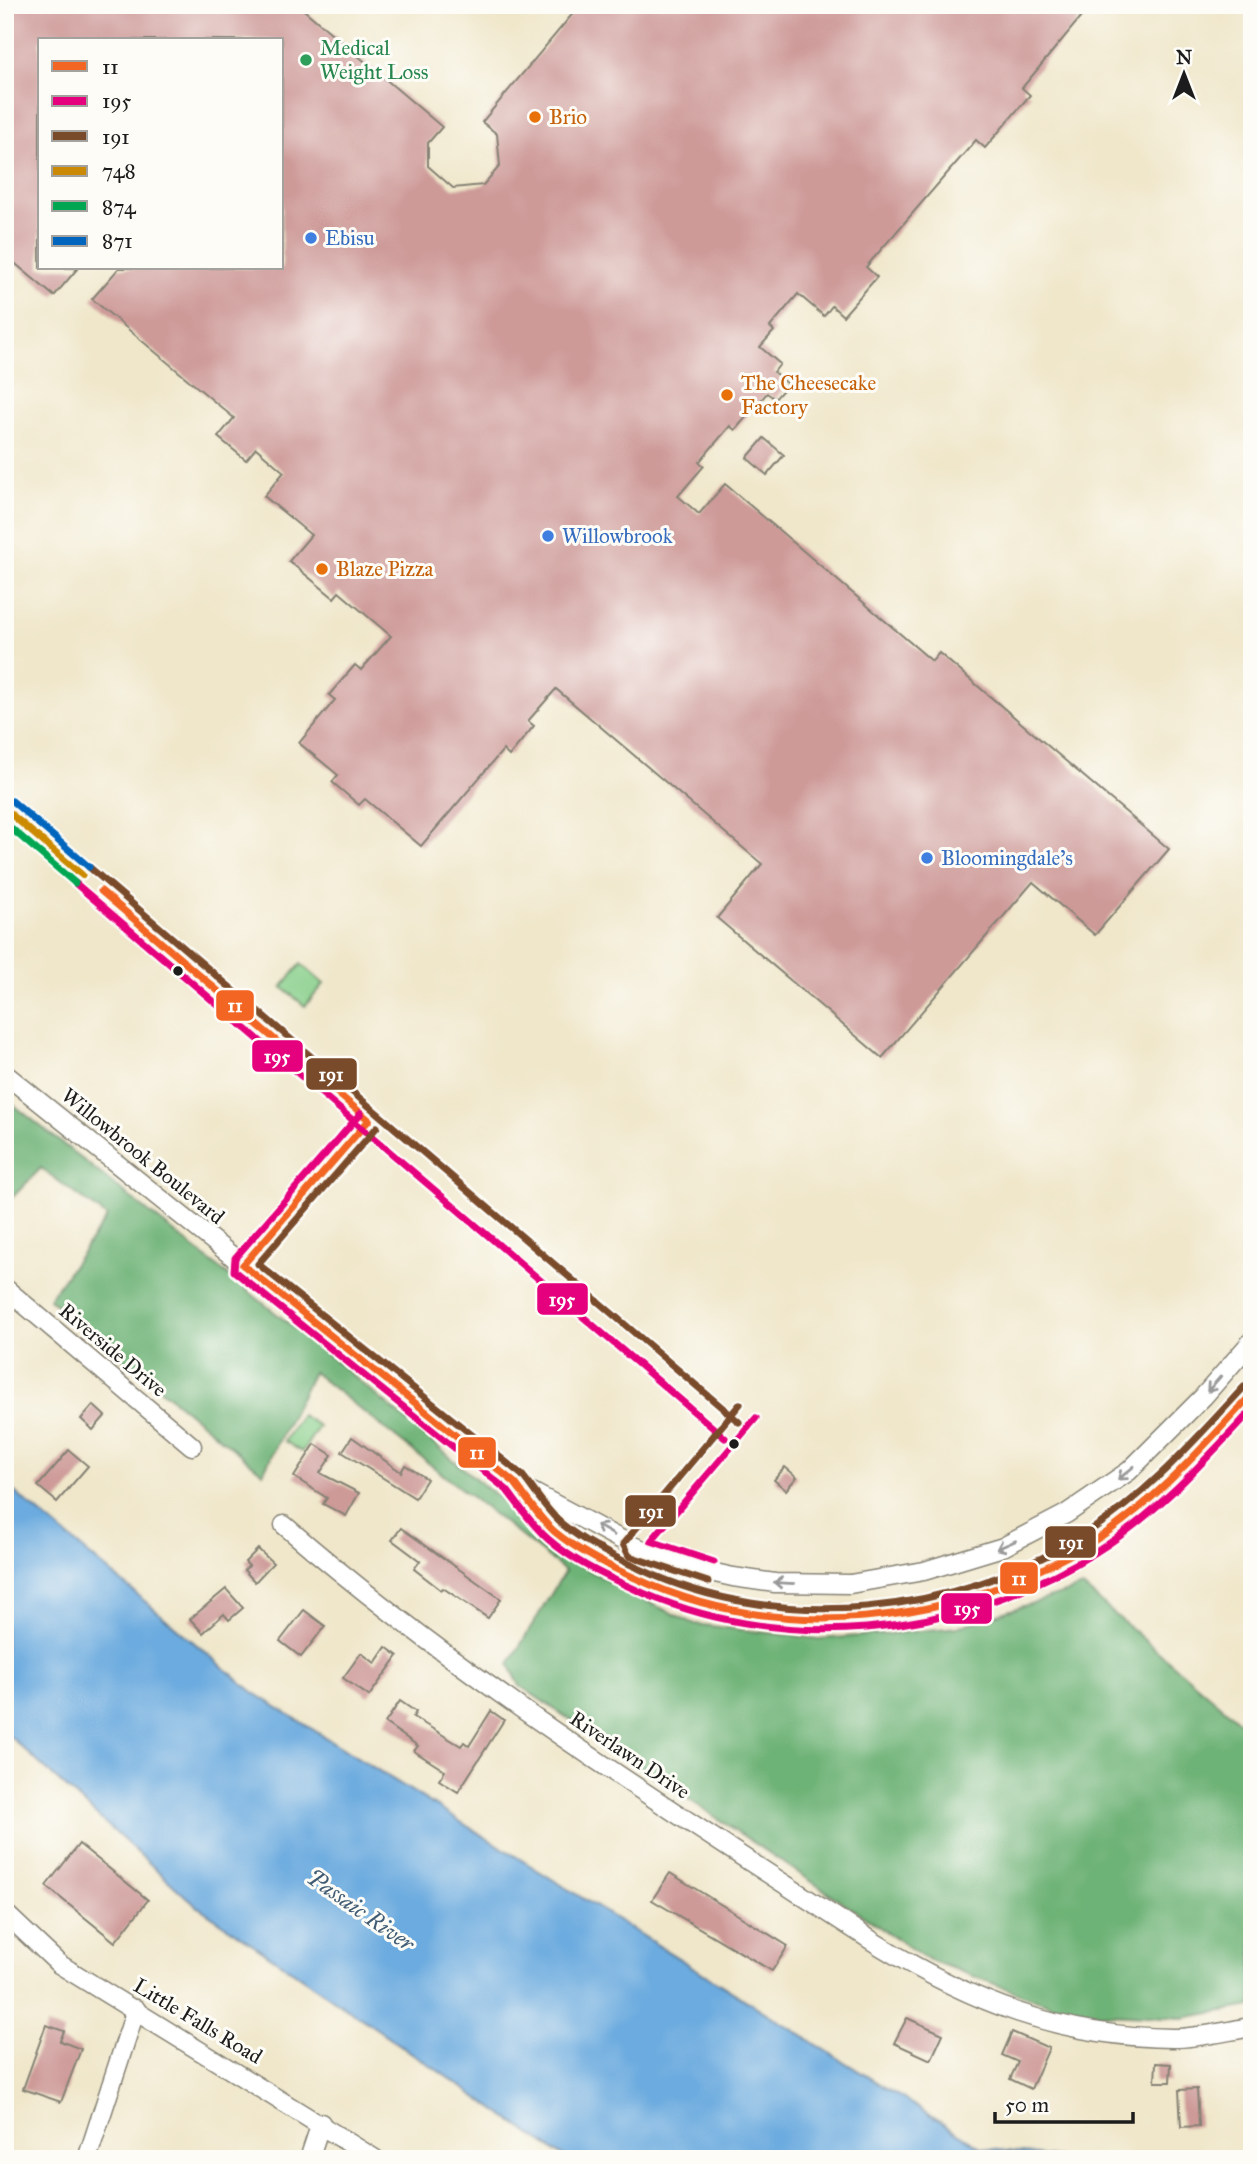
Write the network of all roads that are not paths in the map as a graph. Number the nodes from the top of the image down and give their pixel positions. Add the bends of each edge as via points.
1 (5, 1074) edge
2 (5, 1288) edge
3 (1252, 1341) edge
4 (1252, 1394) edge
5 (191, 1446) dead end
6 (515, 1483) junction
7 (284, 1525) dead end
8 (5, 1913) edge
9 (136, 2009) junction
10 (1252, 2027) edge
11 (321, 2123) junction
12 (86, 2159) edge
13 (309, 2159) edge
14 (375, 2159) edge

1 - 6 street, Willowbrook Boulevard
2 - 5 street, Riverside Drive
3 -> 6 street, Willowbrook Boulevard via 1203,1397 1101,1492 1003,1547 888,1578 850,1584 775,1583 692,1568 633,1546
4 - 6 street, Willowbrook Boulevard via 1167,1484 1090,1543 1028,1575 962,1599 892,1616 792,1620 710,1608 668,1596 577,1547 548,1525
7 - 10 street, Riverlawn Drive via 385,1610 498,1694 877,1944 971,1995 1086,2031 1175,2038
8 - 9 street, Little Falls Road via 59,1964
9 - 11 street, Little Falls Road
9 - 12 street
11 - 13 street
11 - 14 street, Little Falls Road

